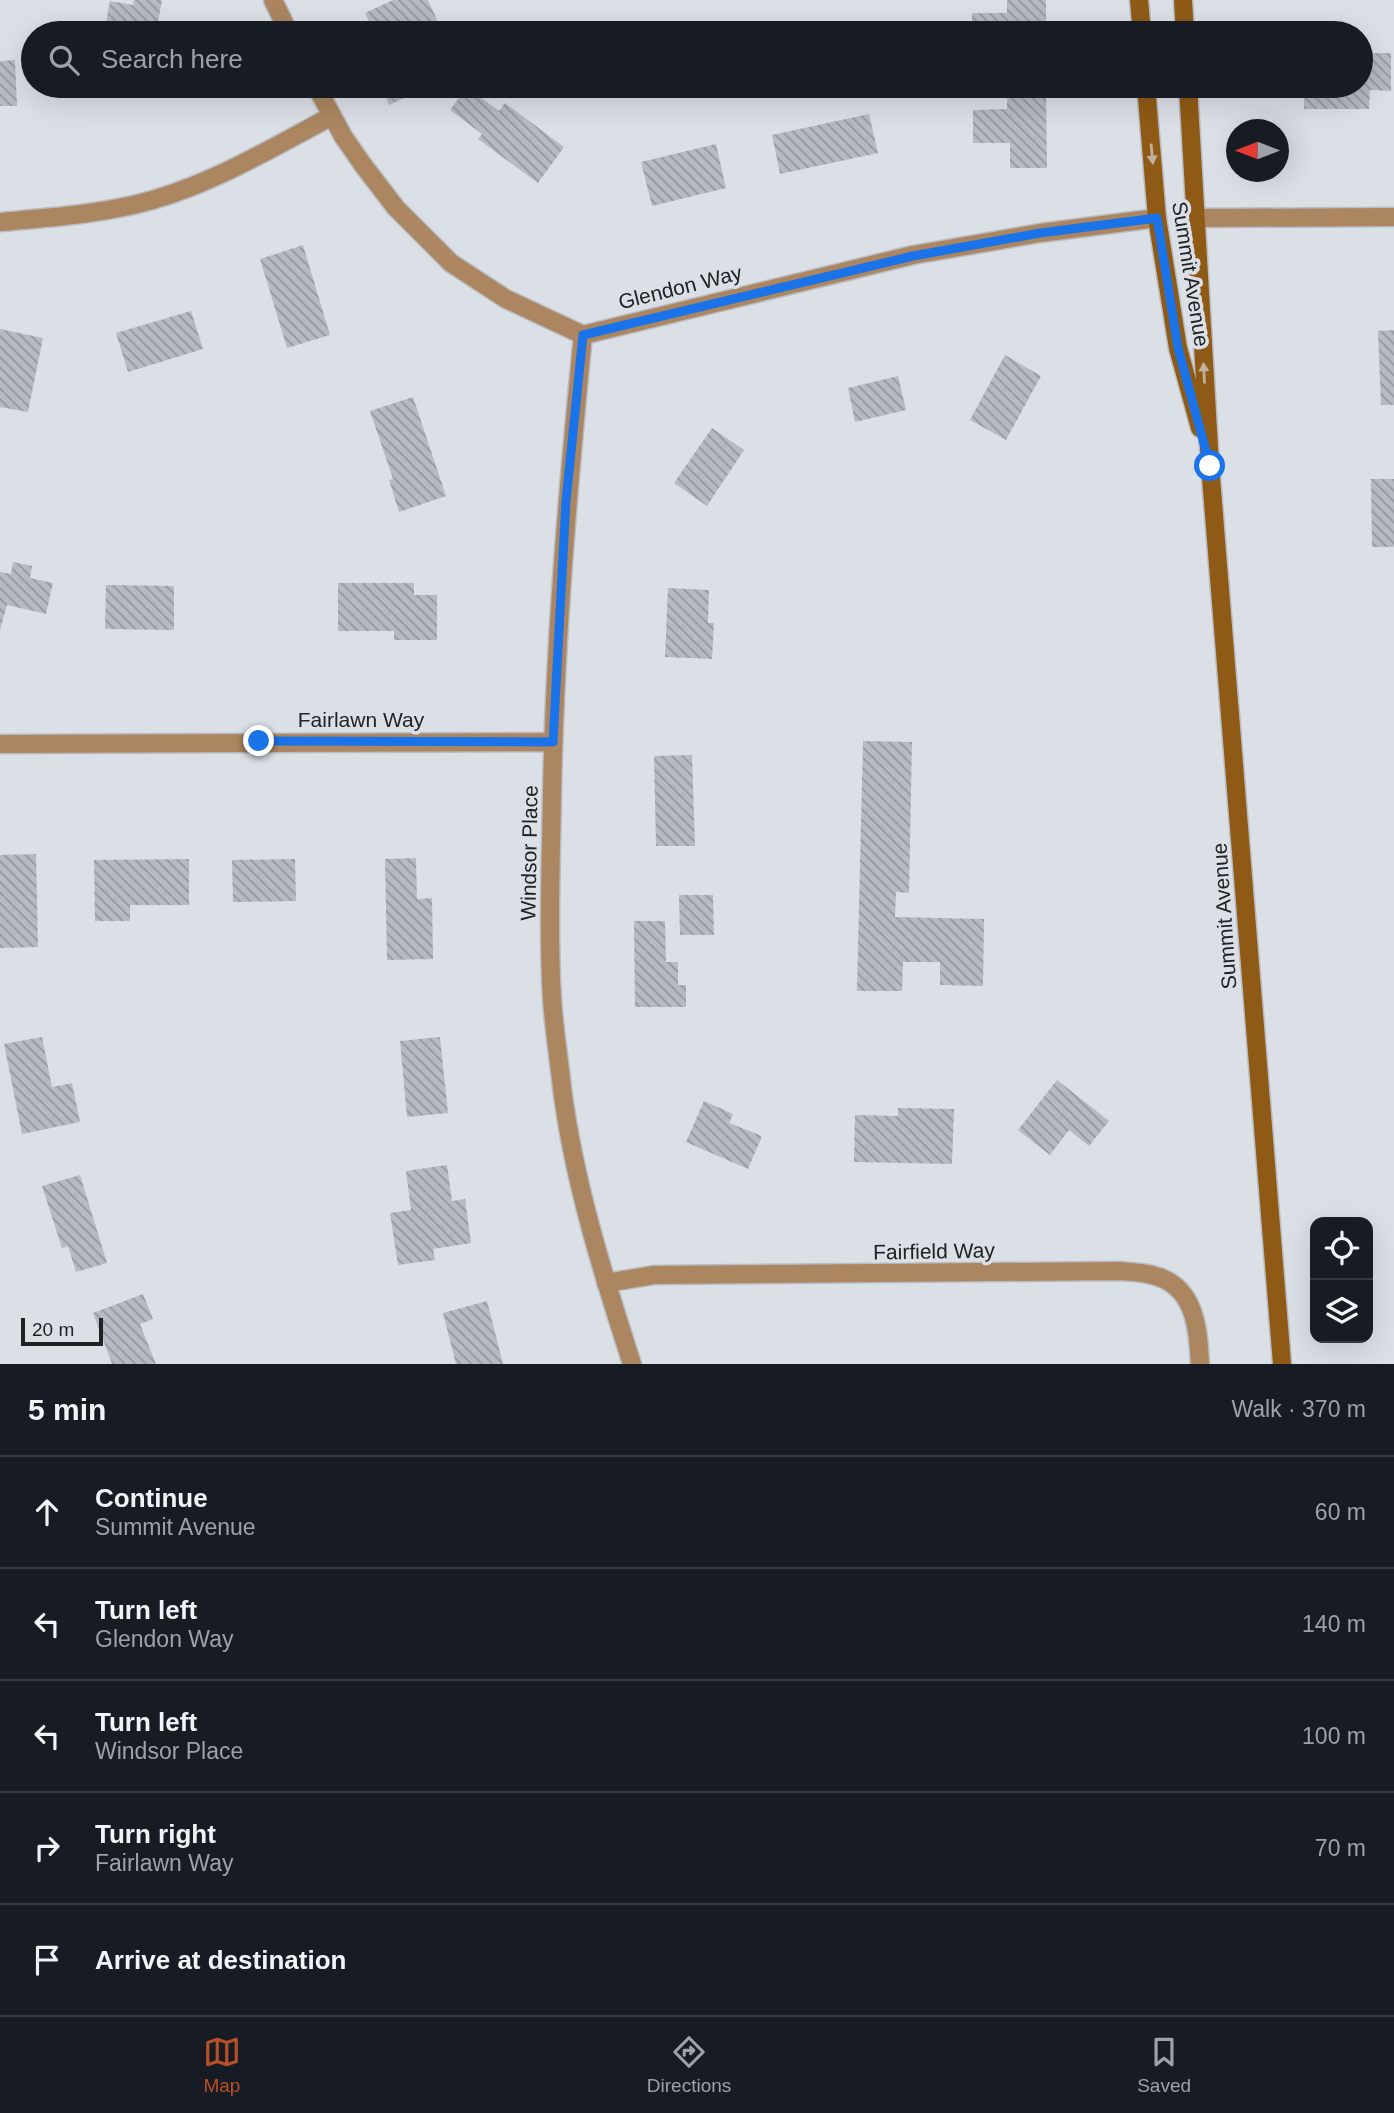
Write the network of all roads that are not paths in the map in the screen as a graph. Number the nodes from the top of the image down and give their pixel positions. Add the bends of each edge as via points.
1 (273, 0) edge
2 (1139, 0) edge
3 (1183, 0) edge
4 (283, 21) edge
5 (1141, 21) edge
6 (1184, 21) edge
7 (322, 98) edge
8 (1147, 98) edge
9 (1189, 98) edge
10 (332, 116) junction
11 (1394, 217) edge
12 (1157, 218) junction
13 (1196, 218) junction
14 (0, 222) edge
15 (583, 335) junction
16 (1210, 466) junction
17 (553, 742) junction
18 (0, 744) edge
19 (606, 1283) junction
20 (632, 1364) edge
21 (1200, 1364) edge
22 (1282, 1364) edge

1 - 4 street
2 - 5 main road
3 - 6 main road
7 - 10 street
8 -> 12 main road, Summit Avenue
9 - 13 main road, Summit Avenue
10 - 14 street via 223,174 165,197 103,211
10 - 15 street via 396,208 451,263 506,299
11 - 13 street
12 - 15 street, Glendon Way via 913,256
12 - 16 main road, Summit Avenue via 1178,348
16 -> 13 main road, Summit Avenue
15 - 17 street, Windsor Place via 566,501
16 - 22 main road, Summit Avenue
17 - 18 street, Fairlawn Way
17 - 19 street, Windsor Place via 552,999 565,1105
19 - 20 street, Windsor Place
19 - 21 street, Fairfield Way via 654,1275 1119,1271 1153,1275 1177,1287 1187,1298 1197,1323

